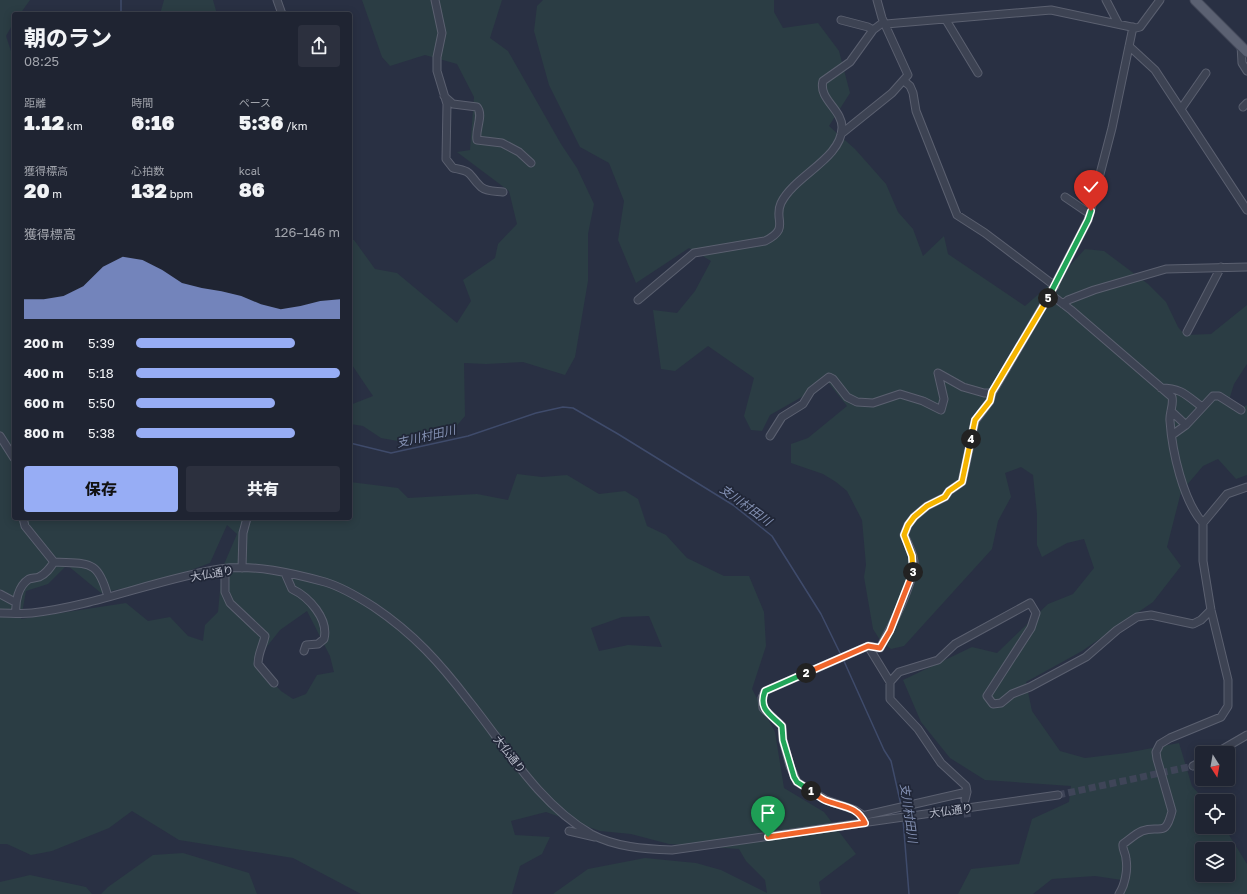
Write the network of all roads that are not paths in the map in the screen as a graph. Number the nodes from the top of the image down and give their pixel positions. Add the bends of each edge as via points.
1 (277, 0) edge
2 (435, 0) edge
3 (877, 0) edge
4 (1106, 0) edge
5 (1160, 0) edge
6 (1195, 0) edge
7 (281, 12) edge
8 (841, 20) dead end
9 (946, 20) junction
10 (1118, 23) junction
11 (886, 24) junction
12 (1133, 27) junction
13 (873, 30) junction
14 (1129, 46) junction
15 (1244, 49) edge
16 (1247, 71) edge
17 (978, 73) dead end
18 (1206, 73) dead end
19 (904, 81) junction
20 (444, 96) junction
21 (1180, 109) junction
22 (841, 134) junction
23 (531, 163) dead end
24 (503, 192) dead end
25 (1065, 197) dead end
26 (1247, 210) edge
27 (1090, 214) junction
28 (1221, 267) junction
29 (1247, 267) edge
30 (1055, 286) junction
31 (1050, 294) junction
32 (638, 300) dead end
33 (1063, 304) junction
34 (1187, 332) dead end
35 (1160, 388) junction
36 (992, 392) junction
37 (1182, 392) junction
38 (1173, 400) junction
39 (1202, 407) junction
40 (1241, 410) dead end
41 (1171, 411) junction
42 (1186, 425) junction
43 (0, 436) edge
44 (770, 436) dead end
45 (1172, 436) junction
46 (12, 455) edge
47 (1247, 487) edge
48 (24, 520) edge
49 (246, 520) edge
50 (1203, 523) junction
51 (54, 562) junction
52 (242, 568) junction
53 (225, 569) junction
54 (285, 573) junction
55 (0, 594) edge
56 (108, 596) junction
57 (15, 602) junction
58 (1211, 610) junction
59 (0, 613) edge
60 (16, 613) junction
61 (868, 646) junction
62 (304, 651) dead end
63 (890, 682) junction
64 (274, 683) dead end
65 (1247, 735) edge
66 (1228, 746) edge
67 (967, 792) junction
68 (1058, 795) tunnel mouth
69 (965, 800) tunnel mouth
70 (863, 819) junction
71 (569, 832) dead end
72 (597, 836) junction
73 (1119, 894) edge

1 - 7 street
2 - 20 street via 442,33 437,71
3 - 11 street
4 - 10 street
5 - 12 street via 1140,27
6 - 15 main road
8 - 13 street via 868,26
9 - 10 street via 1052,10
9 - 11 street
9 - 17 street
10 - 12 street
11 - 13 street via 881,24
11 - 19 street via 906,67 908,75
12 - 14 street
13 - 22 street via 850,62 823,81 823,93 842,124
14 - 21 street via 1155,70
14 - 27 street
15 - 16 street via 1242,63
18 - 21 street
19 - 22 street
19 - 30 street via 913,93 916,111 957,215
20 - 23 street via 453,104 479,110 481,116 476,128 477,140 502,143 519,152
20 - 24 street via 447,104 446,159 450,166 472,175 489,191
21 - 26 street
22 - 32 street via 831,153 801,178 785,196 779,207 781,225 774,236 752,244 694,253
25 - 27 street
27 - 30 street
28 - 29 street
28 - 33 street via 1166,269 1094,290
28 - 34 street
30 - 31 street
31 - 33 street
31 - 36 street
33 - 35 street
35 - 37 street via 1175,388
35 - 38 street
36 - 44 street via 963,387 938,373 944,400 941,410 900,394 878,402 857,402 847,397 829,377 811,391 803,404 782,416
36 - 61 street via 990,401 975,420 962,482 940,500 927,506 908,525 904,535 914,562 912,576 890,631 880,648
37 - 38 street
37 - 39 street
38 - 41 street
39 - 40 street via 1213,396 1219,396
39 - 42 street
41 - 42 street
41 - 45 street
42 - 45 street
43 - 46 street
45 - 50 street via 1180,474 1196,514
47 - 50 street via 1227,494
48 - 51 street via 25,526
49 - 52 street via 243,533
50 - 58 street via 1203,560
51 - 56 street via 84,563 93,566 100,573
51 - 57 street via 39,577 30,579
52 - 53 street, 大仏通り
52 - 54 street, 大仏通り
53 - 56 street, 大仏通り
53 - 64 street via 225,592 230,603 265,636 258,664
54 - 62 street via 292,589 313,604 325,630 324,640 318,644 306,645
54 - 72 street, 大仏通り via 327,583 366,602 395,621 421,643 544,796 570,819
55 - 57 street
56 - 60 street, 大仏通り via 31,613
57 - 60 street
58 - 63 street via 1193,624 1151,615 1137,617 1117,630 1086,658 1012,694 1001,703 993,704 987,696 1031,628 1036,613 1030,603 955,644 938,660 899,672
58 - 73 street via 1228,680 1228,706 1221,717 1160,744 1156,752 1172,811 1170,819 1162,830 1143,831 1123,844 1127,865
59 - 60 street, 大仏通り
61 - 63 street
61 - 70 street via 765,691 762,702 763,708 782,726 783,740 797,782 826,800 855,810
63 - 67 street via 890,699 918,729 941,763 966,786
65 - 66 street
67 - 69 street
67 - 70 street
68 - 70 street, 大仏通り via 893,819
70 - 72 street, 大仏通り via 672,850 625,846
71 - 72 street via 592,838

